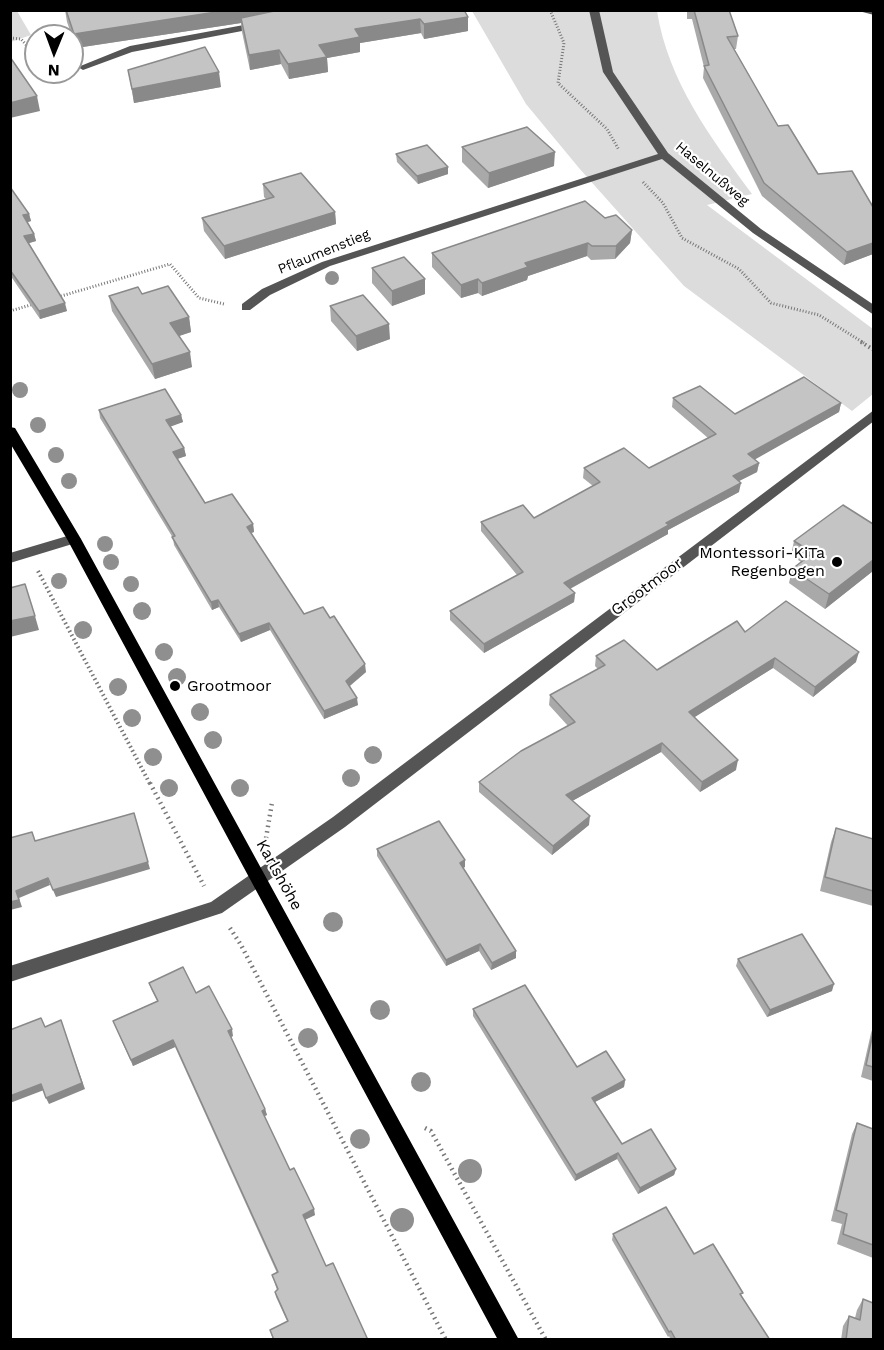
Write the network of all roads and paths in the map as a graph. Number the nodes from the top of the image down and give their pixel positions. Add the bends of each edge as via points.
1 (594, 10) edge
2 (859, 10) edge
3 (873, 12) edge
4 (269, 23) edge
5 (10, 38) edge
6 (24, 42) edge
7 (84, 67) edge
8 (664, 155) junction
9 (56, 297) edge
10 (45, 301) edge
11 (246, 307) joint
12 (10, 311) edge
13 (873, 311) edge
14 (873, 414) edge
15 (10, 431) edge
16 (74, 539) junction
17 (29, 553) junction
18 (10, 558) edge
19 (259, 880) junction
20 (216, 908) junction
21 (10, 974) edge
22 (446, 1340) edge
23 (509, 1340) edge

1 - 8 street, Haselnußweg via 608,72
2 - 3 street
4 - 7 street via 130,49
5 - 6 path
8 - 11 street, Pflaumenstieg via 326,264 266,292
8 - 13 street, Haselnußweg via 757,231
9 - 11 path via 170,264 200,298
10 - 12 path
14 - 19 street, Grootmoor
15 - 16 main road, Karlshöhe
16 - 17 street
16 - 19 main road, Karlshöhe
17 - 18 street
17 - 20 path
19 - 20 street, Grootmoor
19 - 23 main road, Karlshöhe
20 - 21 street, Grootmoor
20 - 22 path via 241,945

